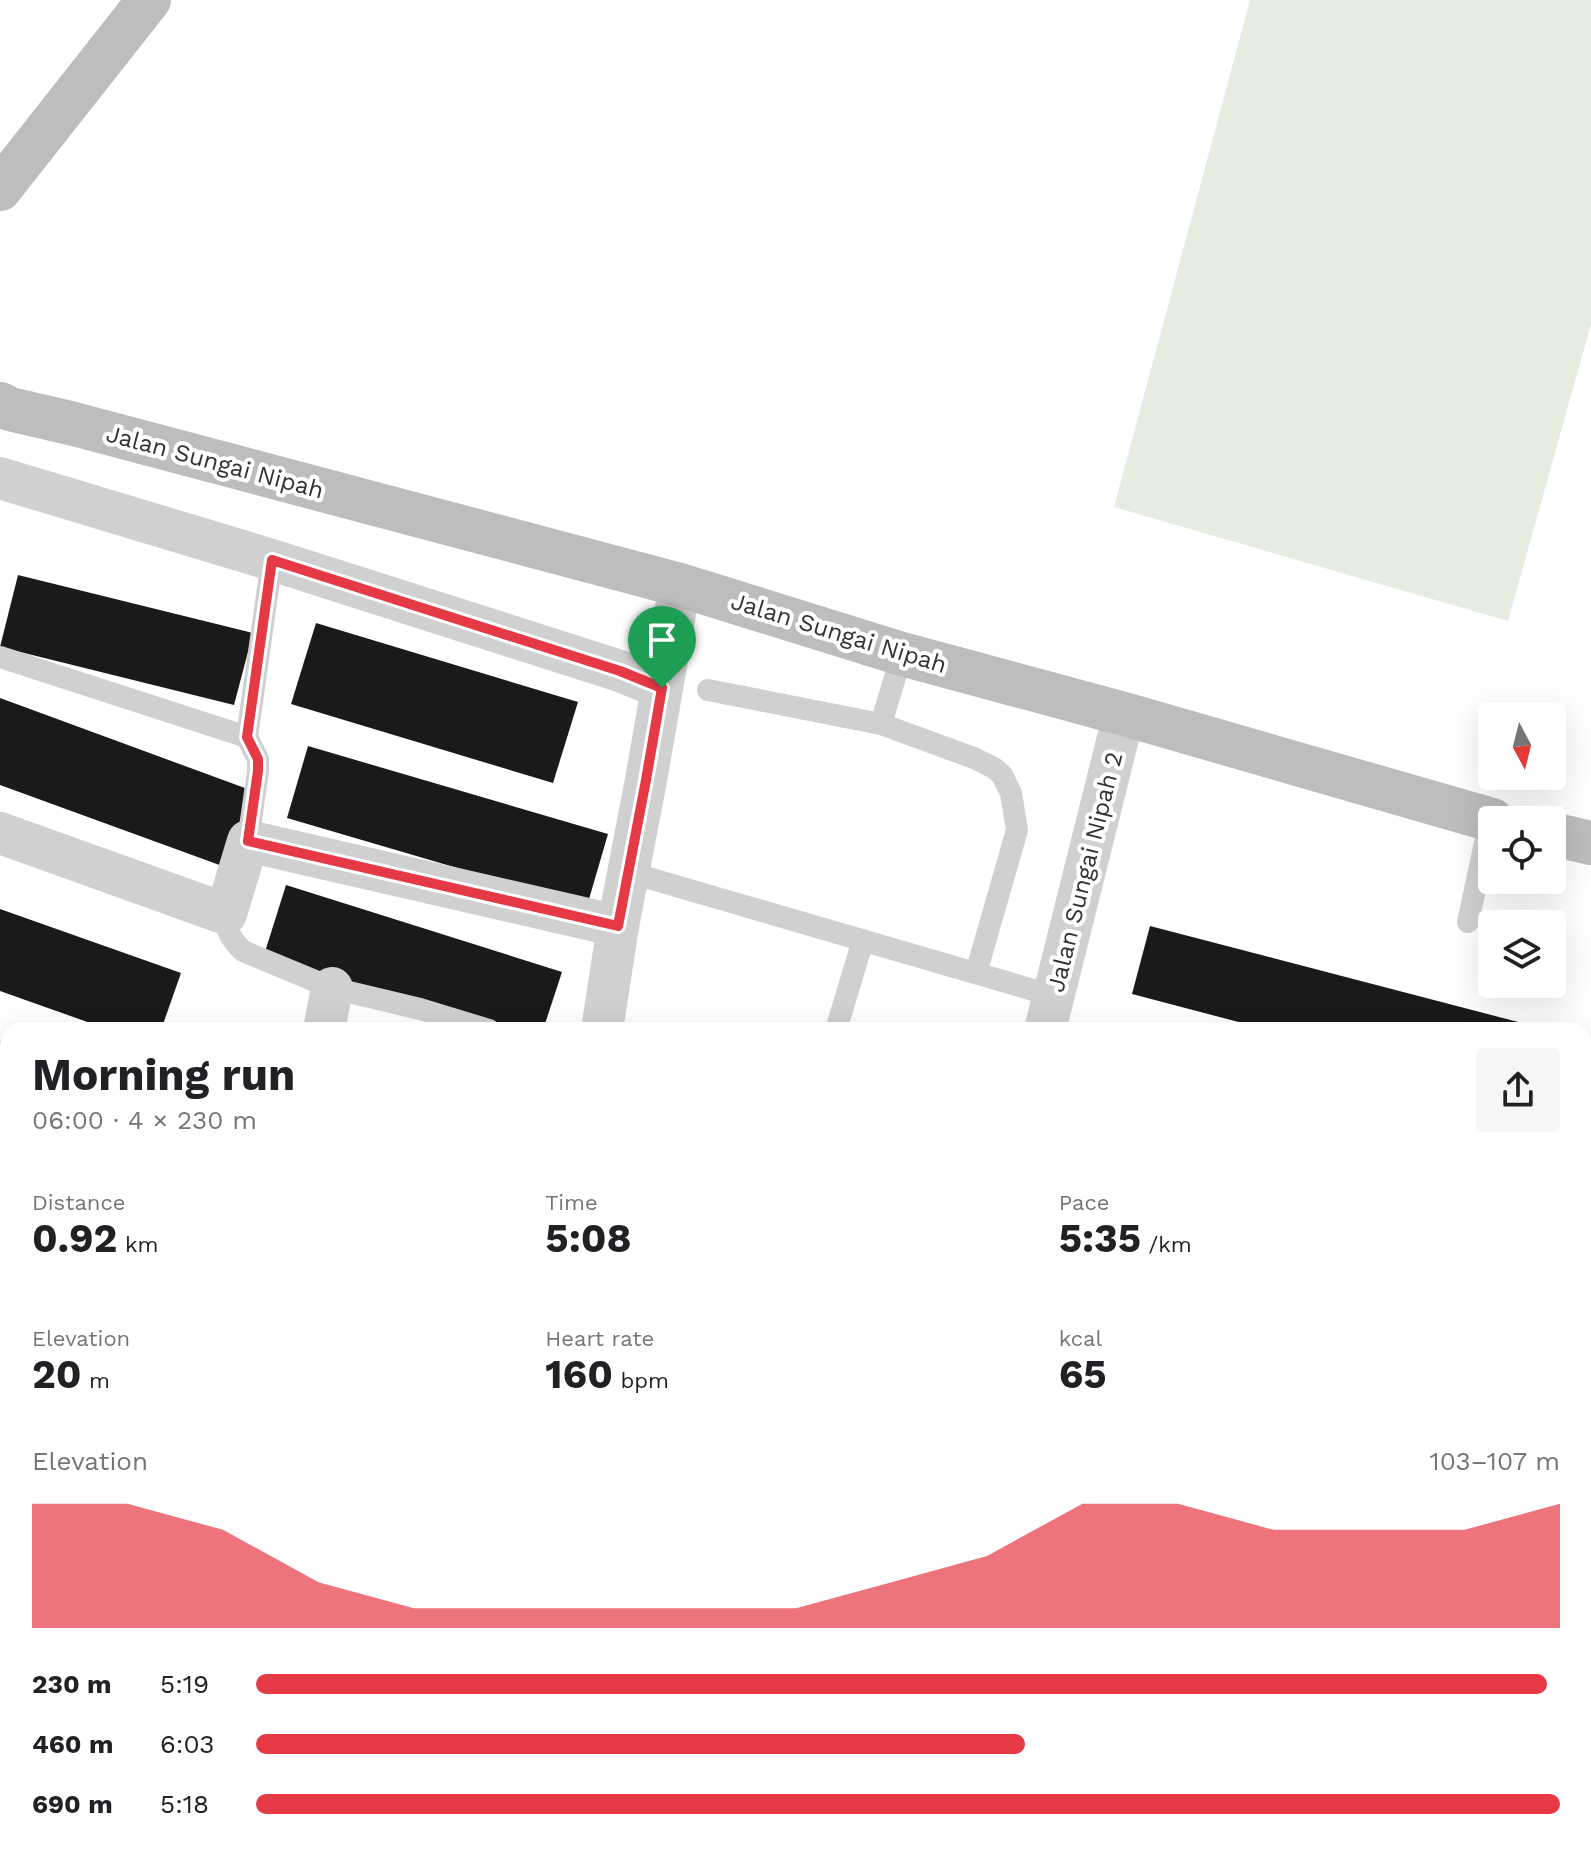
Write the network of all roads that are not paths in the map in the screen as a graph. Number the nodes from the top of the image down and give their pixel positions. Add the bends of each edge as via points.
1 (149, 0) edge
2 (0, 189) edge
3 (3, 407) edge
4 (0, 478) edge
5 (272, 560) junction
6 (680, 585) junction
7 (902, 654) junction
8 (0, 657) edge
9 (662, 688) junction
10 (708, 690) dead end
11 (1124, 714) junction
12 (881, 724) junction
13 (247, 737) junction
14 (1478, 816) edge
15 (0, 833) edge
16 (1566, 837) edge
17 (248, 841) junction
18 (1591, 843) edge
19 (628, 872) junction
20 (1478, 878) edge
21 (226, 914) junction
22 (1468, 922) dead end
23 (618, 926) junction
24 (863, 940) junction
25 (976, 973) junction
26 (332, 988) junction
27 (1050, 1013) edge
28 (326, 1022) edge
29 (463, 1022) edge
30 (603, 1022) edge
31 (838, 1022) edge

1 - 2 street
3 - 6 street, Jalan Sungai Nipah
4 - 5 street
5 - 9 street
5 - 13 lane
6 - 7 street, Jalan Sungai Nipah
6 - 9 street
7 - 11 street, Jalan Sungai Nipah
7 - 12 lane
8 - 13 lane
9 - 19 street
10 - 12 lane
11 - 14 street, Jalan Sungai Nipah
11 - 27 street, Jalan Sungai Nipah 2
12 - 25 lane via 994,768 1011,793 1017,830
13 - 17 lane via 258,759
15 - 21 street
16 - 18 street
17 - 21 street
17 - 23 street
19 - 23 street
19 - 24 lane
20 - 22 lane
21 - 26 lane via 228,931 243,951
23 - 30 street
24 - 25 lane
24 - 31 lane
25 - 27 lane
26 - 28 street
26 - 29 lane

